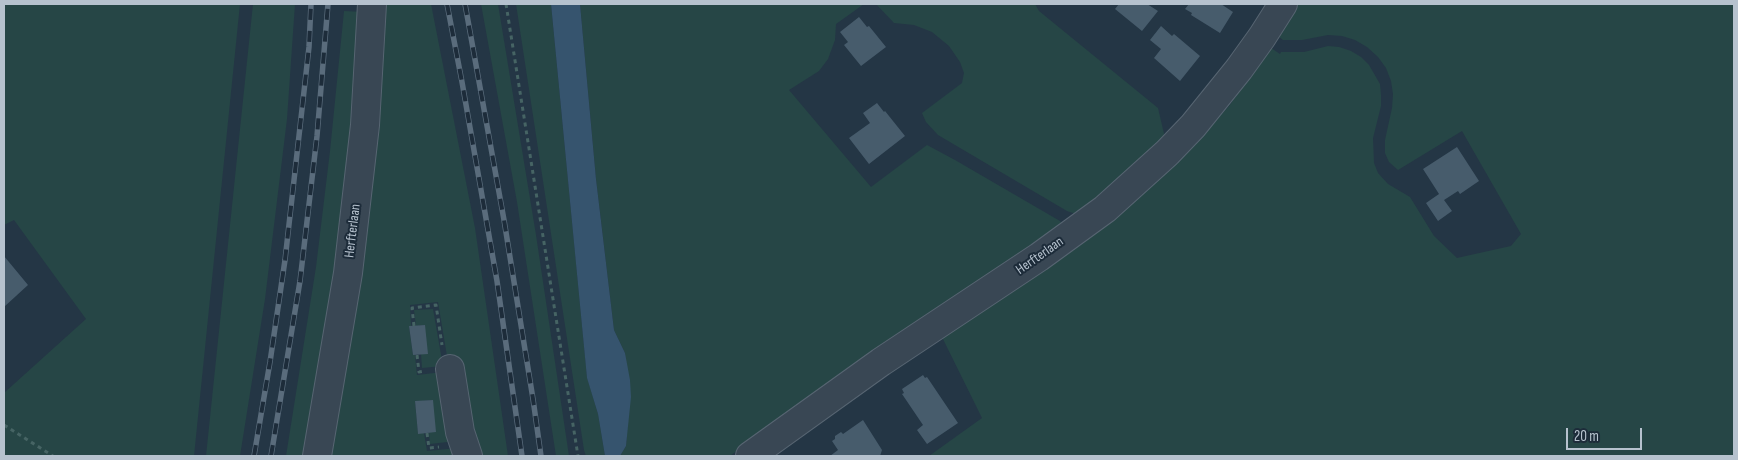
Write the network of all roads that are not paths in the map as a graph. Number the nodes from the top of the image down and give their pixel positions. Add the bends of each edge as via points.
1 (372, 4) edge
2 (1282, 4) edge
3 (450, 369) road end
4 (317, 456) edge
5 (468, 456) edge
6 (750, 456) edge

1 - 4 street, Herfterlaan via 365,126 349,263
2 - 6 street, Herfterlaan via 1262,37 1210,106 1167,153 1117,198 1039,257 881,362
3 - 5 street via 460,432

